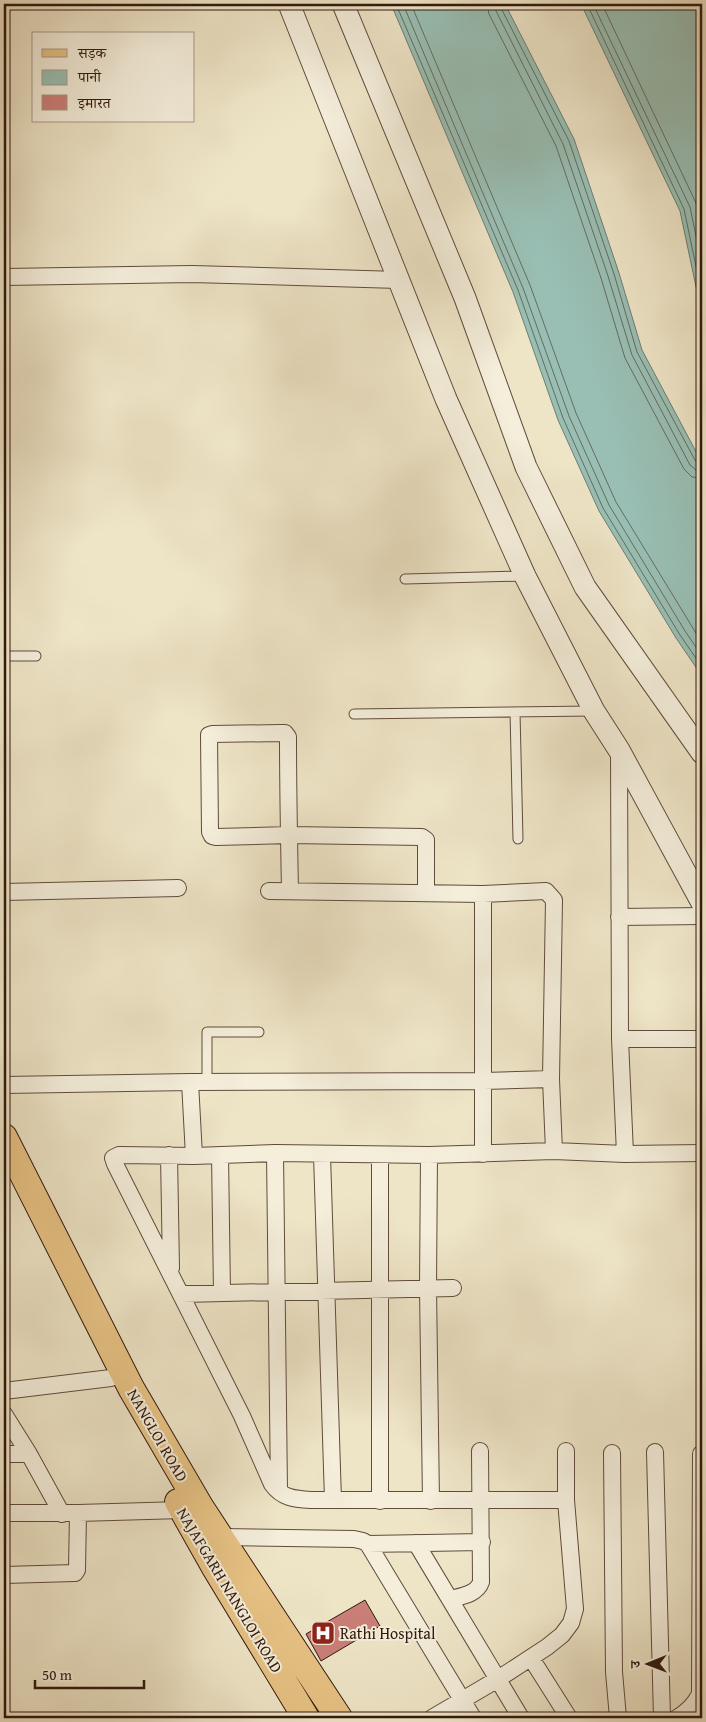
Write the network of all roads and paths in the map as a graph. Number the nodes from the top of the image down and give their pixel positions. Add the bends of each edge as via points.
1 (289, 4) edge
2 (343, 4) edge
3 (4, 277) edge
4 (398, 280) junction
5 (525, 576) junction
6 (405, 579) dead end
7 (4, 656) edge
8 (36, 656) dead end
9 (594, 711) junction
10 (515, 712) junction
11 (354, 714) dead end
12 (619, 750) junction
13 (702, 753) edge
14 (289, 835) junction
15 (518, 839) dead end
16 (178, 888) dead end
17 (269, 891) dead end
18 (4, 892) edge
19 (290, 892) junction
20 (426, 893) junction
21 (483, 894) junction
22 (702, 903) edge
23 (702, 916) edge
24 (619, 917) junction
25 (260, 1032) dead end
26 (620, 1039) junction
27 (702, 1039) edge
28 (551, 1079) junction
29 (484, 1081) junction
30 (190, 1082) junction
31 (207, 1082) junction
32 (4, 1086) edge
33 (4, 1137) edge
34 (554, 1151) junction
35 (275, 1153) junction
36 (702, 1153) edge
37 (220, 1154) junction
38 (483, 1154) junction
39 (625, 1154) junction
40 (322, 1155) junction
41 (380, 1155) junction
42 (429, 1155) junction
43 (169, 1156) junction
44 (194, 1156) junction
45 (4, 1169) edge
46 (171, 1273) junction
47 (428, 1288) junction
48 (454, 1288) dead end
49 (380, 1289) junction
50 (326, 1290) junction
51 (276, 1292) junction
52 (222, 1293) junction
53 (182, 1294) junction
54 (111, 1378) junction
55 (4, 1391) edge
56 (4, 1414) edge
57 (480, 1451) dead end
58 (566, 1451) dead end
59 (654, 1452) dead end
60 (612, 1453) dead end
61 (4, 1454) edge
62 (29, 1454) junction
63 (701, 1454) dead end
64 (170, 1471) junction
65 (279, 1493) junction
66 (333, 1500) junction
67 (566, 1500) junction
68 (380, 1501) junction
69 (431, 1501) junction
70 (481, 1501) junction
71 (182, 1510) junction
72 (4, 1513) edge
73 (78, 1513) junction
74 (62, 1514) junction
75 (220, 1538) junction
76 (482, 1542) junction
77 (416, 1543) junction
78 (368, 1544) junction
79 (4, 1575) edge
80 (451, 1599) junction
81 (531, 1658) junction
82 (498, 1680) junction
83 (463, 1700) junction
84 (306, 1718) edge
85 (339, 1718) edge
86 (432, 1718) edge
87 (473, 1718) edge
88 (521, 1718) edge
89 (569, 1718) edge
90 (618, 1718) edge
91 (662, 1718) edge
92 (677, 1718) edge

1 - 4 street
2 - 13 street via 465,298 526,467 585,587
3 - 4 street via 192,274
4 - 5 street via 446,399
5 - 6 lane
5 - 9 street
7 - 8 lane
9 - 10 lane
9 - 12 street
10 - 11 lane
10 - 15 lane
12 - 22 street
12 - 24 street
14 - 14 street via 288,736 285,733 209,735 212,836
14 - 19 street
14 - 20 street via 422,837 426,840
16 - 18 street
17 - 19 street
19 - 20 street
20 - 21 street
21 - 28 street via 546,891 554,900
21 - 29 street
23 - 24 street
24 - 26 street
25 - 31 lane via 207,1032
26 - 27 street
26 - 39 street
28 - 29 street
28 - 34 street
29 - 31 street
29 - 38 street
30 - 31 street
30 - 32 street
30 - 44 street
33 - 64 main road, NANGLOI ROAD
34 - 38 street
34 - 39 street
35 - 37 street
35 - 40 street
35 - 51 street
36 - 39 street
37 - 44 street
37 - 52 street
38 - 42 street
40 - 41 street
40 - 50 street
41 - 42 street
41 - 49 street
42 - 47 street
43 - 44 street
43 - 46 street
43 - 46 street via 119,1155 113,1159
45 - 54 main road, NAJAFGARH NANGLOI ROAD
46 - 53 street
47 - 48 street
47 - 49 street
47 - 69 street
49 - 50 street
49 - 68 street
50 - 51 street
50 - 66 street
51 - 52 street
51 - 65 street
52 - 53 street
53 - 65 street
54 - 55 street
54 - 64 main road, NAJAFGARH NANGLOI ROAD
56 - 62 street
57 - 70 street
58 - 67 street
59 - 91 street
60 - 90 street via 614,1672
61 - 62 street
62 - 74 street
63 - 92 street via 700,1694 692,1707
64 - 71 main road, NAJAFGARH NANGLOI ROAD
64 - 75 main road, NANGLOI ROAD
65 - 66 street via 290,1499
66 - 68 street
67 - 70 street
67 - 81 street via 575,1609 571,1623 562,1635
68 - 69 street
69 - 70 street
70 - 76 street
71 - 73 street
71 - 84 main road, NAJAFGARH NANGLOI ROAD
72 - 74 street
73 - 74 street
73 - 79 street via 75,1573
75 - 78 street via 354,1539
75 - 85 main road, NANGLOI ROAD
76 - 77 street
76 - 80 street via 479,1588
77 - 78 street
77 - 80 street
78 - 83 street
80 - 82 street
81 - 82 street
81 - 89 street
82 - 83 street
82 - 88 street
83 - 86 street
83 - 87 street

